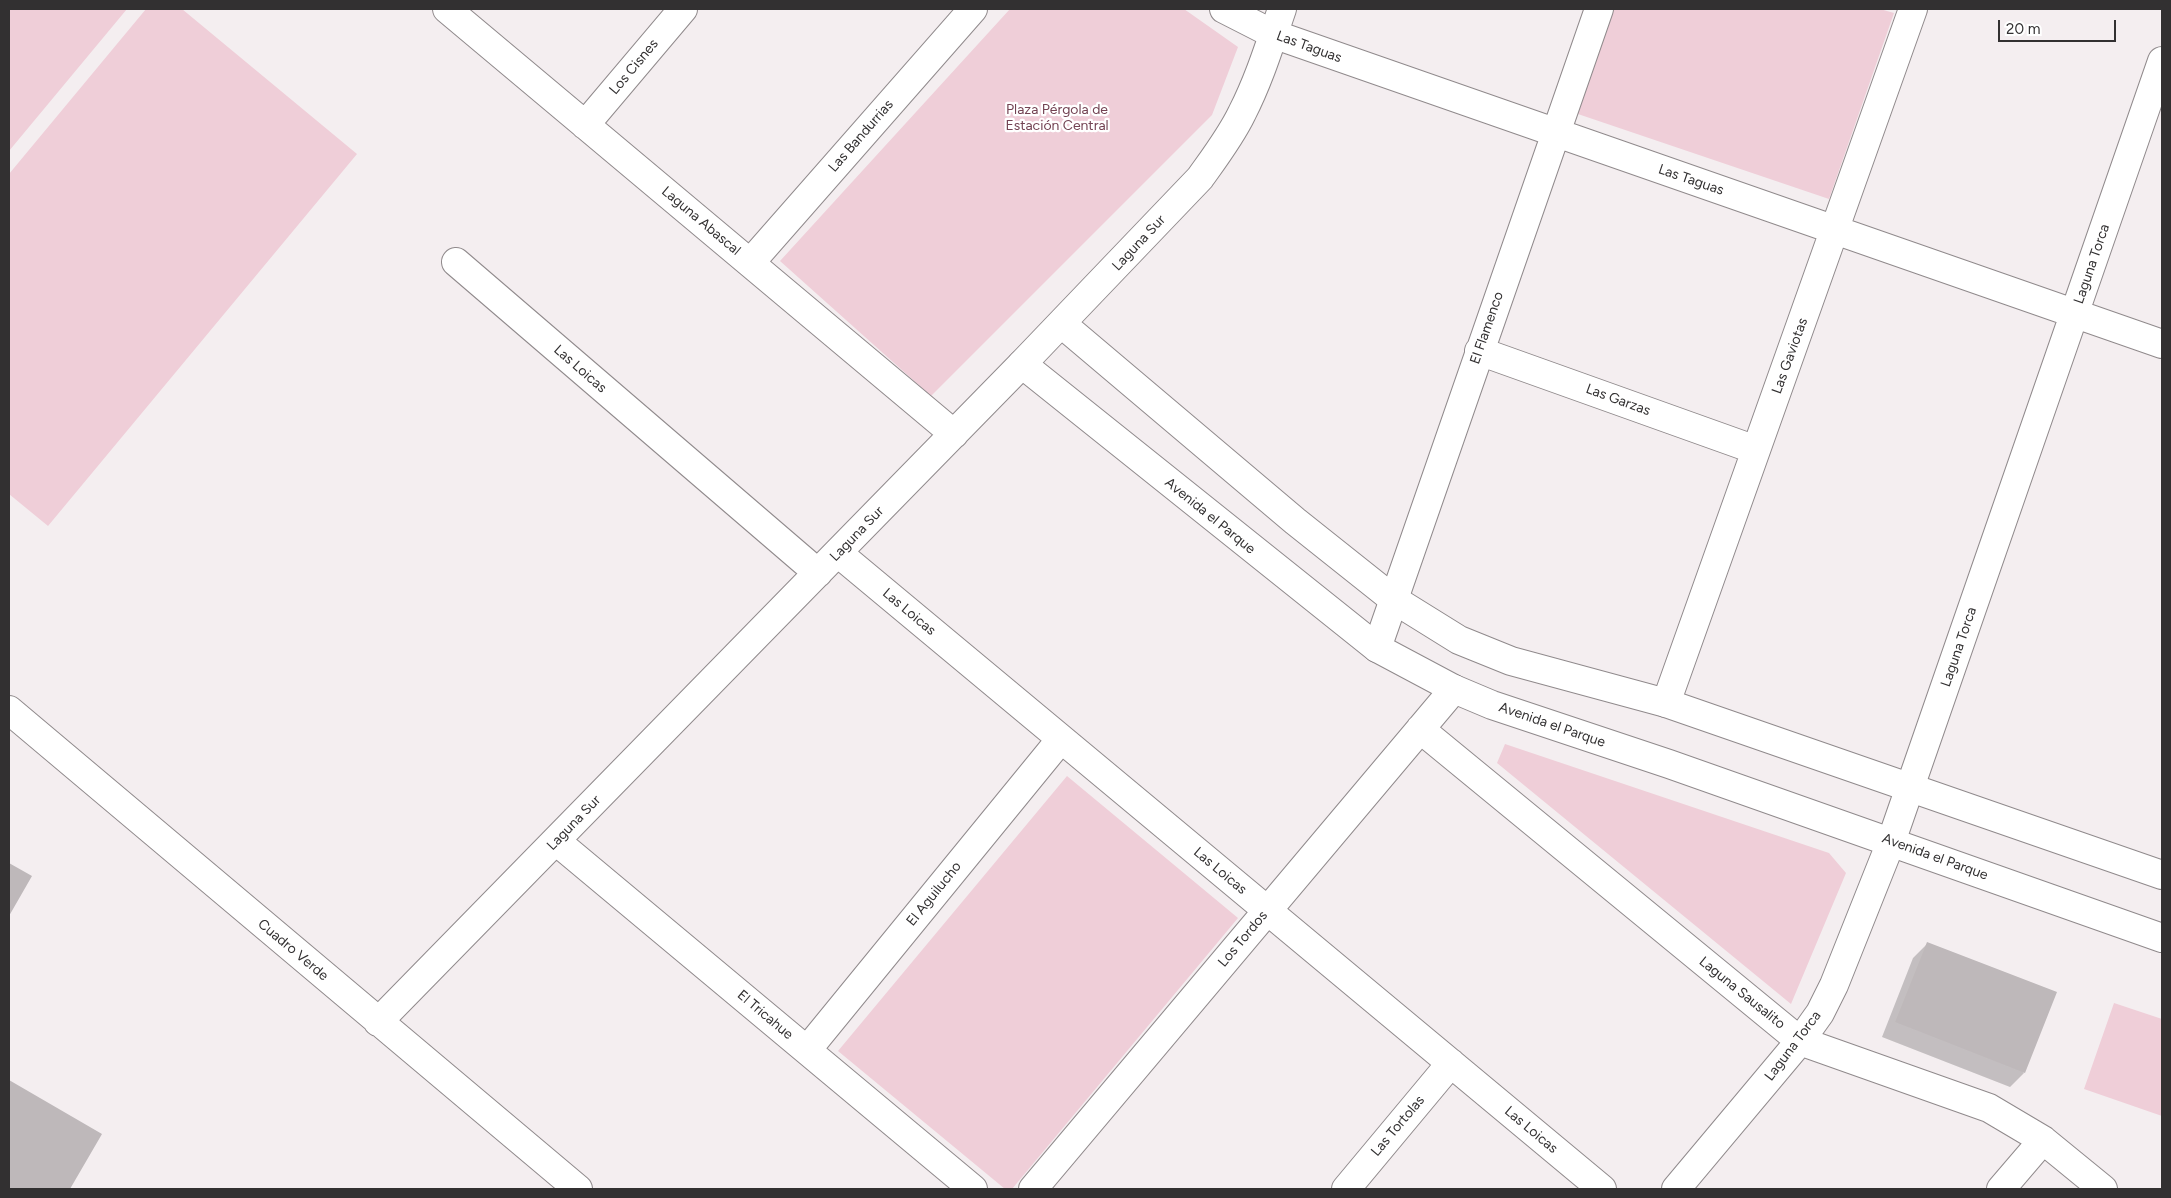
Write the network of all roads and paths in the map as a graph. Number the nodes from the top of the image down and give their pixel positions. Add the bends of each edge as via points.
1 (447, 9) edge
2 (682, 9) edge
3 (972, 9) edge
4 (1224, 9) edge
5 (1282, 9) edge
6 (1599, 9) edge
7 (1913, 9) edge
8 (1273, 34) junction
9 (2162, 61) edge
10 (585, 125) junction
11 (1556, 133) junction
12 (1834, 230) junction
13 (456, 262) dead end
14 (750, 263) junction
15 (2074, 314) junction
16 (1062, 324) junction
17 (2162, 344) edge
18 (1479, 351) junction
19 (1022, 364) junction
20 (954, 434) junction
21 (1756, 450) junction
22 (838, 553) junction
23 (818, 573) junction
24 (1393, 599) junction
25 (1377, 648) junction
26 (1454, 689) junction
27 (1666, 703) junction
28 (9, 710) edge
29 (1420, 729) junction
30 (1061, 739) junction
31 (1910, 787) junction
32 (556, 841) junction
33 (1892, 842) junction
34 (2160, 869) edge
35 (1268, 911) junction
36 (2162, 938) edge
37 (378, 1022) junction
38 (1800, 1041) junction
39 (806, 1050) junction
40 (1451, 1063) junction
41 (2043, 1140) junction
42 (578, 1189) edge
43 (973, 1189) edge
44 (1032, 1189) edge
45 (1346, 1189) edge
46 (1602, 1189) edge
47 (1676, 1189) edge
48 (2001, 1189) edge
49 (2103, 1189) edge

1 - 10 street, Laguna Abascal
2 - 10 street, Los Cisnes
3 - 14 street, Las Bandurrias
4 - 8 street, Las Taguas
5 - 8 street, Laguna Sur
6 - 11 street, El Flamenco
7 - 12 street, Las Gaviotas
8 - 11 street, Las Taguas
8 - 16 street, Laguna Sur via 1242,114 1200,178
9 - 15 street, Laguna Torca
10 - 14 street, Laguna Abascal
11 - 12 street, Las Taguas
11 - 18 street, El Flamenco
12 - 15 street, Las Taguas
12 - 21 street, Las Gaviotas
13 - 23 street, Las Loicas
14 - 20 street, Laguna Abascal
15 - 17 street, Las Taguas
15 - 31 street, Laguna Torca
16 - 19 street, Laguna Sur
16 - 24 street via 1294,521
18 - 21 street, Las Garzas
18 - 24 street, El Flamenco
19 - 20 street, Laguna Sur
19 - 25 street, Avenida el Parque
20 - 22 street, Laguna Sur
21 - 27 street, Las Gaviotas
22 - 23 street, Laguna Sur
22 - 30 street, Las Loicas
23 - 32 street, Laguna Sur
24 - 25 street, El Flamenco
24 - 27 street via 1459,640 1511,661
25 - 26 street, Avenida el Parque
26 - 29 street, Los Tordos
26 - 33 street, Avenida el Parque
27 - 31 street
28 - 37 street, Cuadro Verde
29 - 35 street, Los Tordos
29 - 38 street, Laguna Sausalito
30 - 35 street, Las Loicas
30 - 39 street, El Aguilucho
31 - 33 street, Laguna Torca
31 - 34 street
32 - 37 street, Laguna Sur
32 - 39 street, El Tricahue
33 - 36 street, Avenida el Parque
33 - 38 street, Laguna Torca via 1834,985 1820,1013
35 - 40 street, Las Loicas
35 - 44 street, Los Tordos
37 - 42 street, Cuadro Verde
38 - 41 street, Laguna Sausalito via 1989,1108
38 - 47 street, Laguna Torca
39 - 43 street, El Tricahue
40 - 45 street, Las Tortolas
40 - 46 street, Las Loicas
41 - 48 street
41 - 49 street, Laguna Sausalito

